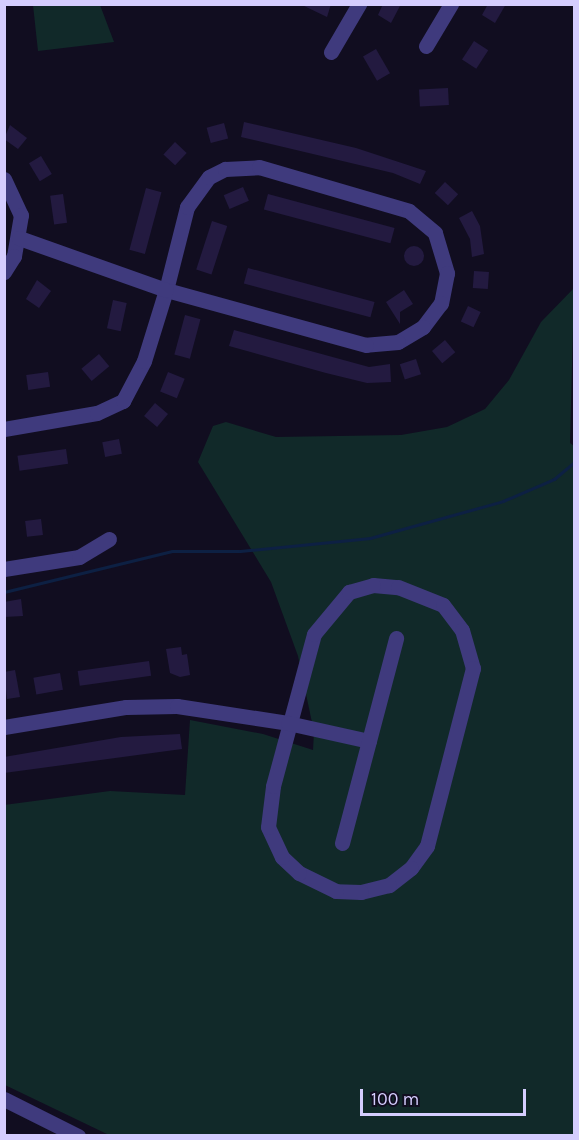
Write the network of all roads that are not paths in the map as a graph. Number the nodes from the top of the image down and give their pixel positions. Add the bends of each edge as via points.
1 (359, 4) edge
2 (451, 4) edge
3 (426, 46) dead end
4 (331, 52) dead end
5 (4, 179) edge
6 (19, 238) junction
7 (4, 272) edge
8 (166, 290) junction
9 (4, 429) edge
10 (109, 539) dead end
11 (4, 569) edge
12 (396, 638) dead end
13 (288, 723) junction
14 (4, 727) edge
15 (369, 741) junction
16 (342, 843) dead end
17 (4, 1099) edge
18 (78, 1136) edge

1 - 4 street
2 - 3 street
5 - 6 street via 21,215
6 - 7 street
6 - 8 street
8 - 8 street via 366,345 385,344 412,335 434,314 445,288 446,258 435,233 409,212 243,166 209,177 197,190 179,228
8 - 9 street via 134,387 123,401 97,413
10 - 11 street via 79,556
12 - 15 street
13 - 13 street via 314,634 349,592 373,585 424,595 443,605 462,630 472,668 427,846 411,868 389,885 361,892 336,891 299,873 282,857 268,827
13 - 14 street via 152,706
13 - 15 street
15 - 16 street
17 - 18 street

